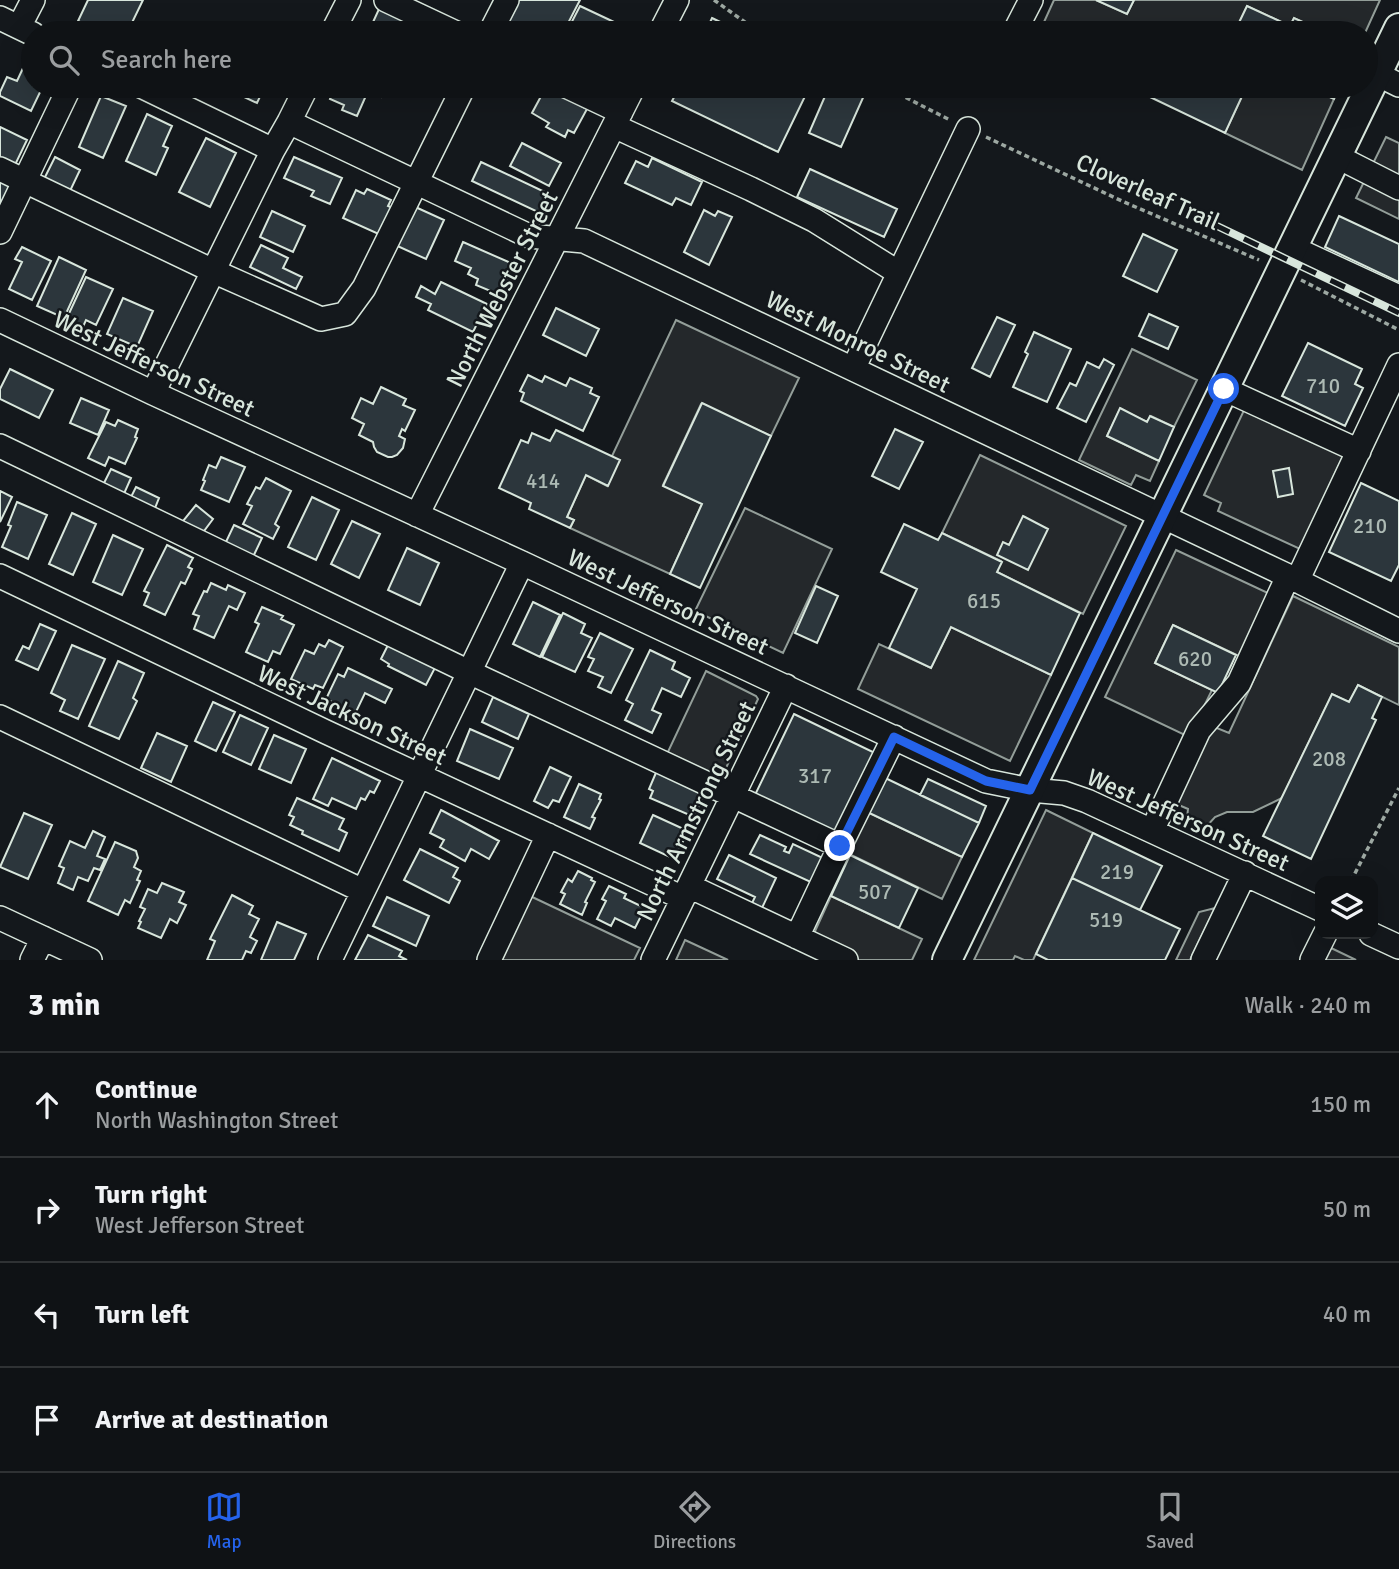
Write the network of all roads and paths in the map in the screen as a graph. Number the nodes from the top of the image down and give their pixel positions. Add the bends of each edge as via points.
1 (33, 0) edge
2 (349, 0) edge
3 (386, 0) edge
4 (507, 0) edge
5 (677, 0) edge
6 (714, 0) edge
7 (1031, 0) edge
8 (338, 21) edge
9 (431, 21) edge
10 (496, 21) edge
11 (666, 21) edge
12 (743, 21) edge
13 (1020, 21) edge
14 (18, 26) edge
15 (1398, 33) edge
16 (1388, 80) edge
17 (1378, 95) edge
18 (64, 98) edge
19 (166, 98) edge
20 (301, 98) edge
21 (458, 98) edge
22 (585, 98) edge
23 (628, 98) edge
24 (907, 98) edge
25 (1376, 98) edge
26 (618, 119) junction
27 (289, 121) junction
28 (968, 129) junction
29 (273, 150) junction
30 (1336, 156) junction
31 (0, 169) edge
32 (25, 181) junction
33 (416, 182) junction
34 (1399, 188) edge
35 (0, 232) edge
36 (558, 238) junction
37 (1287, 259) junction
38 (213, 271) junction
39 (899, 273) junction
40 (1399, 297) edge
41 (0, 320) edge
42 (1399, 330) edge
43 (1399, 365) edge
44 (853, 369) junction
45 (1224, 389) junction
46 (153, 393) junction
47 (0, 446) edge
48 (1359, 452) junction
49 (417, 515) junction
50 (1161, 517) junction
51 (522, 563) junction
52 (0, 576) edge
53 (1292, 579) junction
54 (1399, 631) edge
55 (468, 672) junction
56 (786, 686) junction
57 (0, 717) edge
58 (894, 737) junction
59 (420, 776) junction
60 (1399, 788) edge
61 (1030, 790) junction
62 (732, 796) junction
63 (1152, 831) junction
64 (548, 835) junction
65 (840, 846) junction
66 (1245, 873) junction
67 (1354, 876) edge
68 (363, 891) junction
69 (686, 892) junction
70 (1315, 907) edge
71 (0, 918) edge
72 (797, 937) junction
73 (1378, 937) edge
74 (43, 938) junction
75 (1322, 939) edge
76 (1399, 947) edge
77 (32, 960) edge
78 (90, 960) edge
79 (330, 960) edge
80 (489, 960) edge
81 (653, 960) edge
82 (846, 960) edge
83 (947, 960) edge
84 (1203, 960) edge
85 (1311, 960) edge

1 - 14 street
2 - 8 street
3 - 9 street
4 - 10 street
5 - 11 street
6 - 12 path
7 - 13 street
15 - 16 main road
16 - 17 main road
18 - 32 street
19 - 29 street
20 - 27 street
21 - 33 street
22 - 26 street
23 - 26 street, North Webster Street
24 - 28 path, Cloverleaf Trail
25 - 30 main road
26 - 36 street, North Webster Street
26 - 39 street via 814,220
27 - 29 street
27 - 33 street, West Monroe Street
28 - 37 path, Cloverleaf Trail via 1124,202
28 - 39 street
29 - 38 street
30 - 34 street
30 - 37 main road
31 - 32 street
32 - 35 street
32 - 38 street
33 - 36 street, West Monroe Street via 529,236
33 - 38 street via 363,288 345,314 321,319
36 - 44 street, West Monroe Street via 584,241
36 - 49 street, North Webster Street
37 - 40 street
37 - 42 path, Cloverleaf Trail
37 - 45 main road
38 - 46 street
39 - 44 street
41 - 46 street, West Jefferson Street
43 - 48 street
44 - 50 street, West Monroe Street
45 - 48 street
45 - 50 main road
46 - 49 street, West Jefferson Street
47 - 55 street
48 - 53 street
49 - 51 street, West Jefferson Street
50 - 53 street, West Monroe Street
50 - 61 main road
51 - 55 street
51 - 56 street, West Jefferson Street
52 - 59 street, West Jackson Street
53 - 54 street, West Monroe Street
53 - 63 street via 1239,683 1199,730
55 - 59 street
55 - 62 street
56 - 58 street, West Jefferson Street
56 - 62 street, North Armstrong Street
57 - 68 street
58 - 61 street, West Jefferson Street via 986,781
58 - 65 street
59 - 64 street, West Jackson Street
59 - 68 street
60 - 67 path
61 - 63 street, West Jefferson Street via 1075,797
61 - 83 main road
62 - 65 street
62 - 69 street, North Armstrong Street
63 - 66 street, West Jefferson Street
64 - 69 street, West Jackson Street
64 - 80 street
65 - 72 street
66 - 70 street, West Jefferson Street
66 - 84 street
68 - 79 street
69 - 72 street, West Jackson Street
69 - 81 street, North Armstrong Street
71 - 74 street
72 - 82 street, West Jackson Street
73 - 76 street
74 - 77 street
74 - 78 street
75 - 85 street

